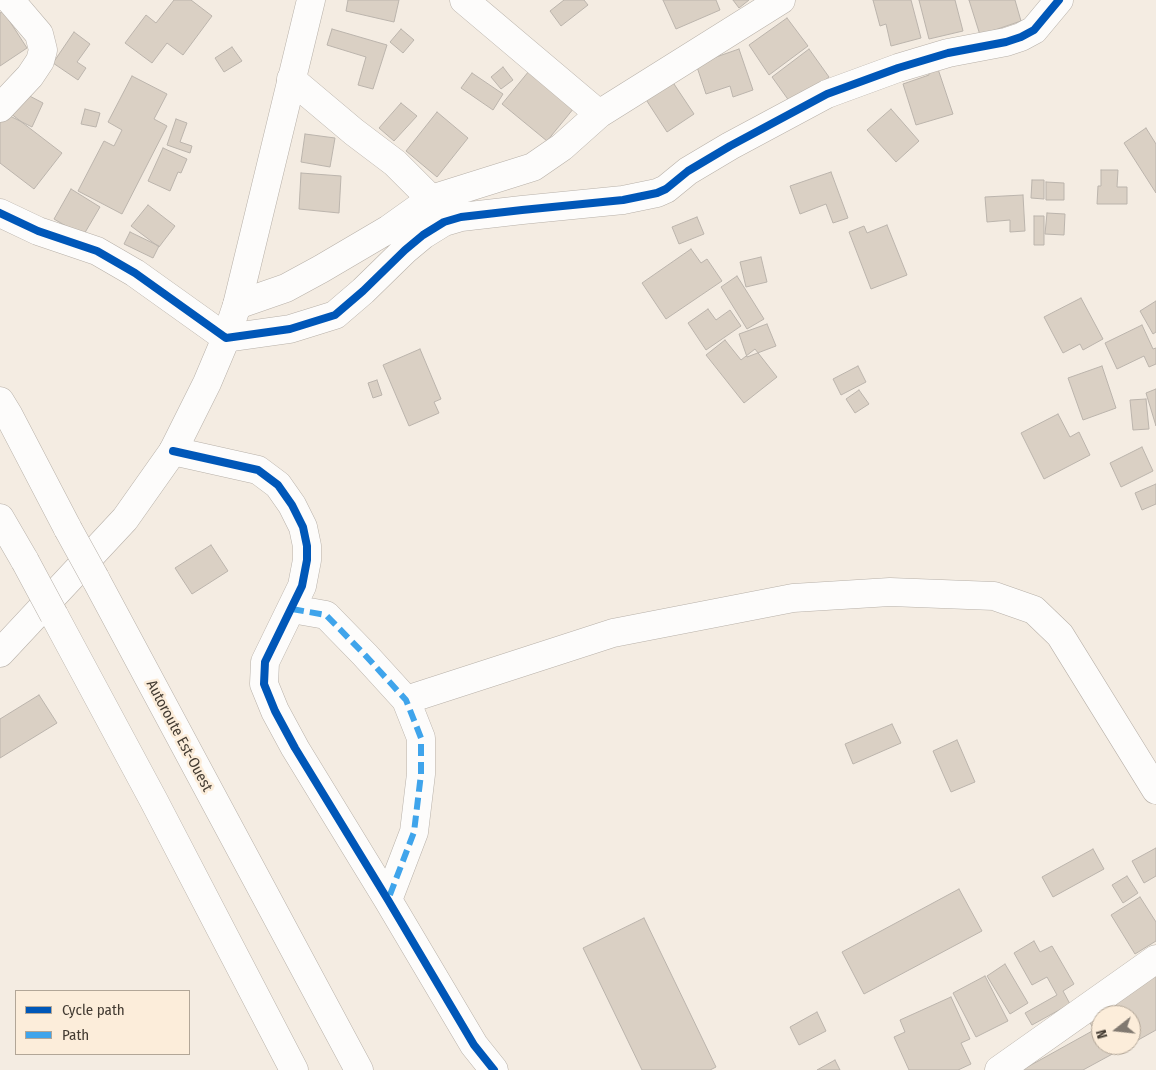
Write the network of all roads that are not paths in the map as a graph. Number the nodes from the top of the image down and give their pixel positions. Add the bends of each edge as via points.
1 (10, 0) edge
2 (311, 0) edge
3 (464, 0) edge
4 (781, 0) edge
5 (1059, 0) edge
6 (292, 79) junction
7 (0, 108) edge
8 (599, 114) junction
9 (437, 210) junction
10 (0, 213) edge
11 (286, 288) junction
12 (237, 305) junction
13 (290, 328) junction
14 (226, 338) junction
15 (0, 401) edge
16 (173, 451) junction
17 (0, 518) edge
18 (292, 609) junction
19 (0, 653) edge
20 (406, 700) junction
21 (1156, 790) edge
22 (388, 900) junction
23 (1156, 959) edge
24 (259, 1005) junction
25 (289, 1070) edge
26 (294, 1070) edge
27 (359, 1070) edge
28 (494, 1070) edge
29 (999, 1070) edge

1 - 7 main road via 39,34 43,50 30,76
2 - 6 main road
3 - 8 main road
4 - 8 main road
5 - 9 main road via 1034,30 1021,37 948,53 827,94 730,146 657,193 622,200 461,217
6 - 9 main road via 396,163
6 - 12 main road
8 - 9 main road via 562,147 533,167
9 - 11 main road via 389,229
9 - 13 main road via 423,235 335,315
10 - 14 main road via 38,231 97,251 135,273
11 - 12 main road
11 - 13 main road
12 - 14 main road
13 - 14 main road
14 - 16 main road
15 - 27 main road, Autoroute Est-Ouest, bridge
16 - 18 main road via 258,470 278,485 303,527 307,546 302,586
16 - 19 main road via 125,519
17 - 24 main road, bridge via 154,801
18 - 20 main road via 326,615
18 - 22 main road via 265,662 264,684 295,748
20 - 21 main road via 613,633 792,598 890,592 994,596 1034,610 1060,634
20 - 22 main road via 421,738 421,774 414,832
22 - 28 main road via 474,1045
23 - 29 main road
24 - 25 main road
24 - 26 main road

